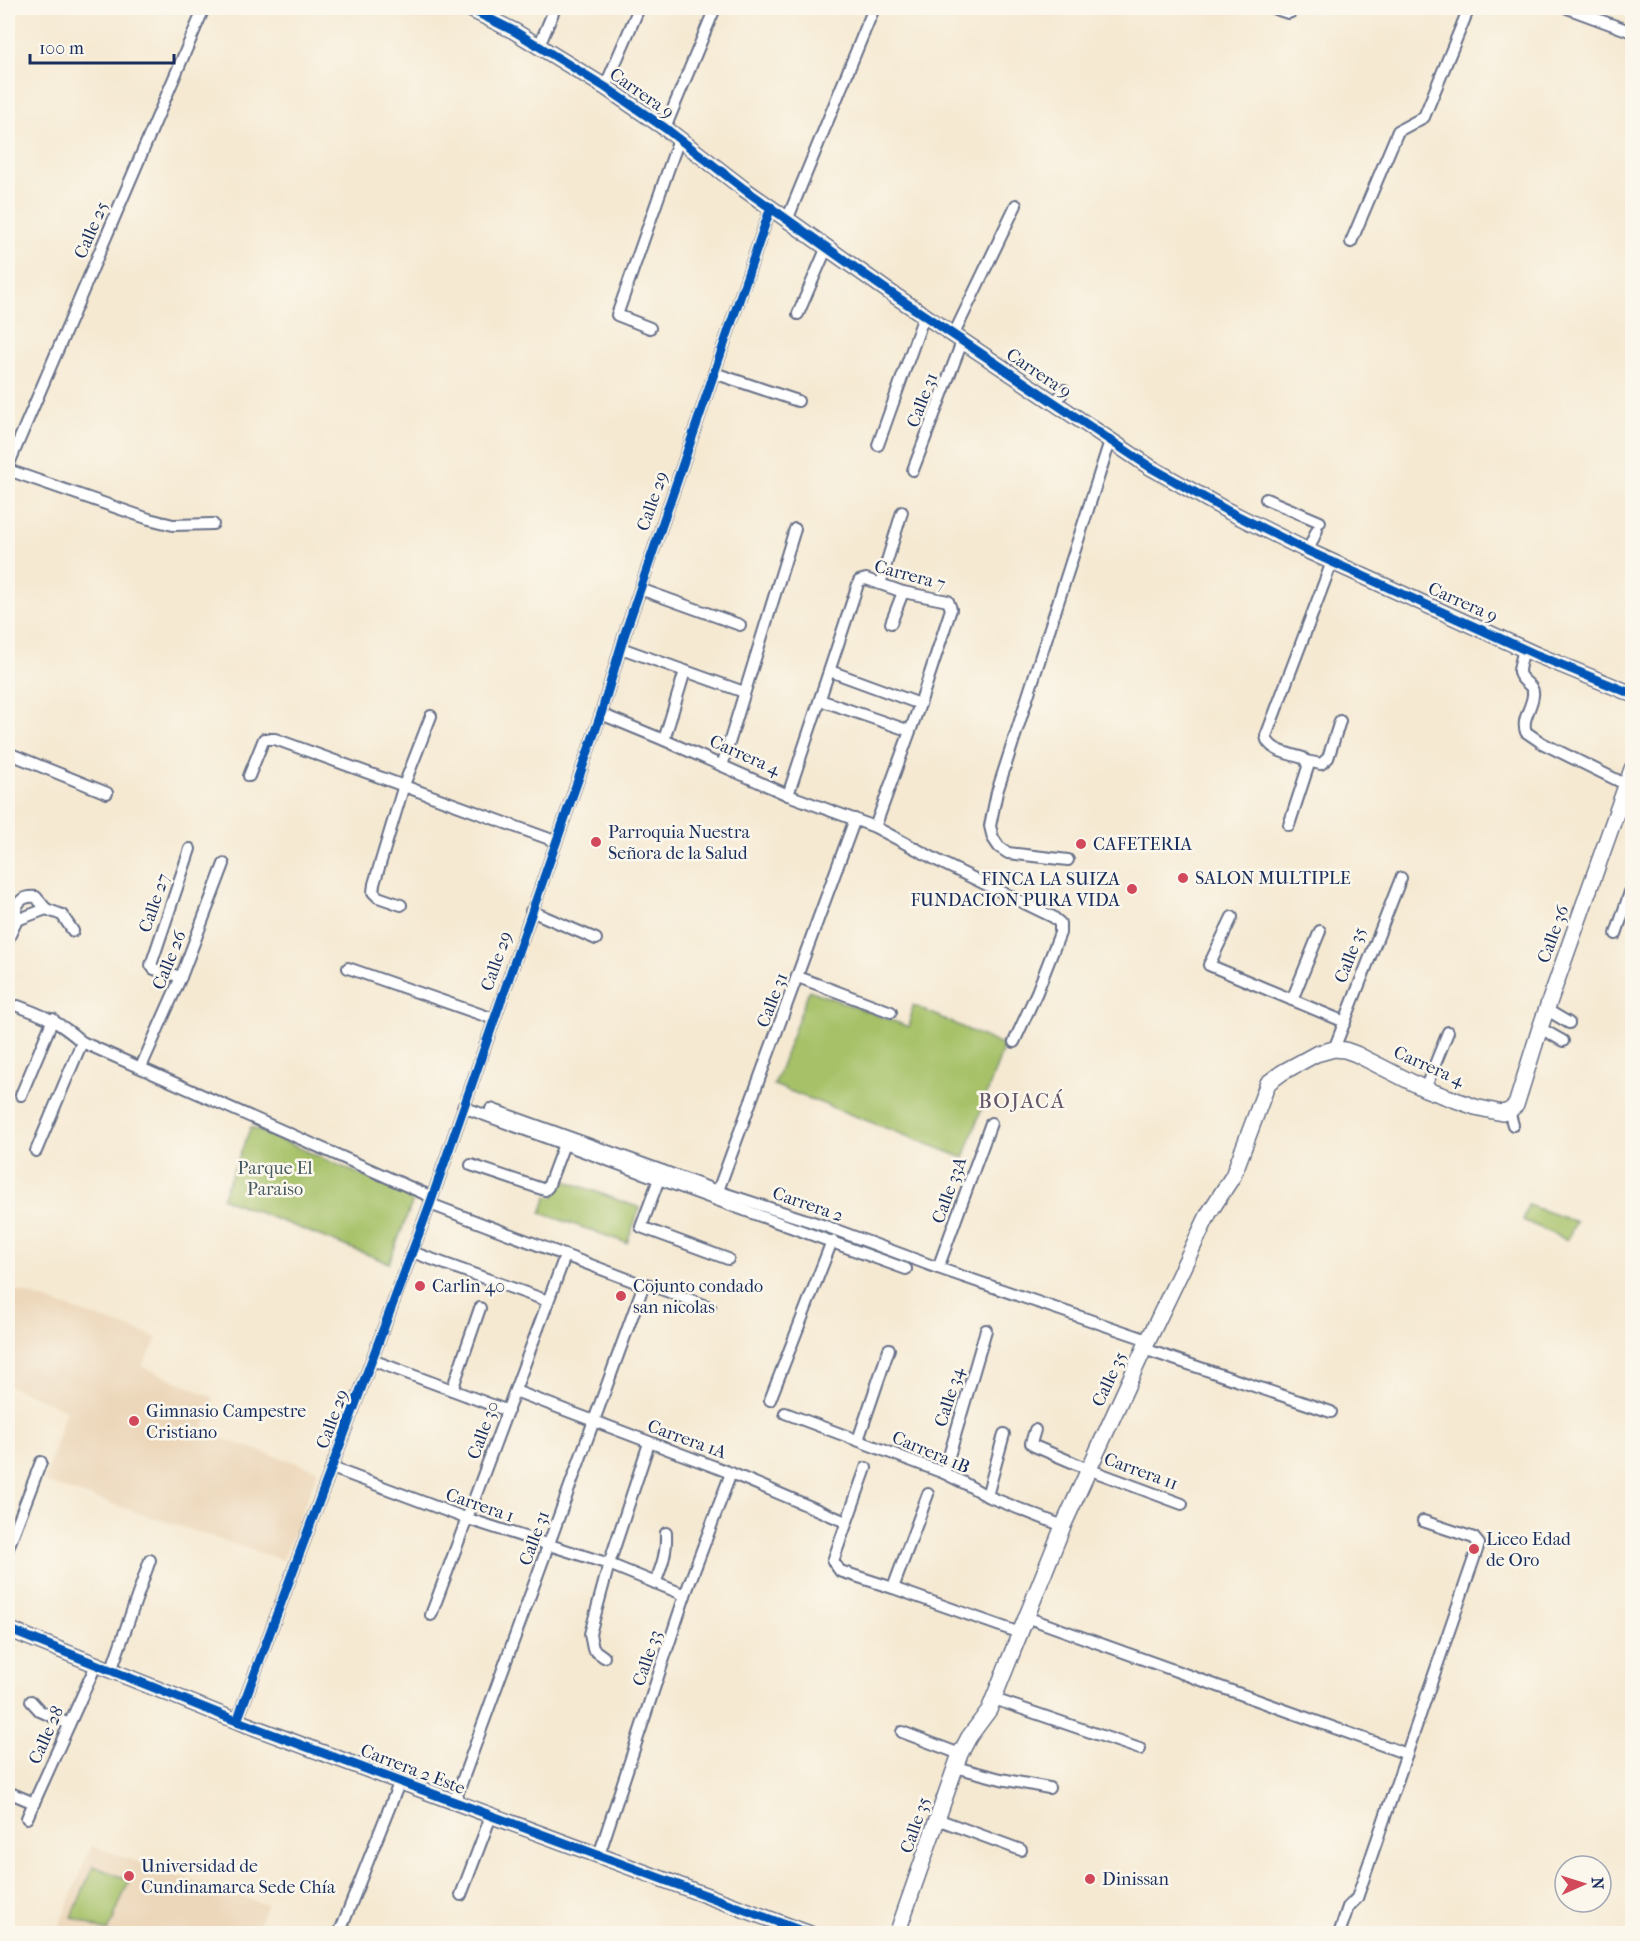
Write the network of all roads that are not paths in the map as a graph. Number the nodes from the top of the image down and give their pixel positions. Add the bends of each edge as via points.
1 (204, 8) edge
2 (468, 8) edge
3 (555, 8) edge
4 (639, 8) edge
5 (715, 8) edge
6 (874, 8) edge
7 (1273, 8) edge
8 (1293, 8) edge
9 (1468, 8) edge
10 (1571, 8) edge
11 (1632, 32) edge
12 (539, 46) junction
13 (606, 87) junction
14 (665, 128) junction
15 (679, 139) junction
16 (1016, 205) dead end
17 (771, 207) junction
18 (787, 220) junction
19 (1351, 242) dead end
20 (827, 247) junction
21 (798, 314) dead end
22 (924, 316) junction
23 (650, 328) dead end
24 (958, 339) junction
25 (714, 373) junction
26 (1064, 390) dead end
27 (798, 401) dead end
28 (1055, 404) junction
29 (1110, 441) junction
30 (878, 445) dead end
31 (8, 466) edge
32 (913, 470) dead end
33 (8, 471) edge
34 (1266, 499) dead end
35 (903, 512) dead end
36 (213, 524) dead end
37 (795, 529) dead end
38 (1308, 551) junction
39 (1332, 562) junction
40 (880, 584) junction
41 (640, 589) junction
42 (903, 592) junction
43 (891, 623) dead end
44 (740, 625) dead end
45 (621, 648) junction
46 (1524, 648) junction
47 (685, 671) junction
48 (830, 671) junction
49 (744, 692) junction
50 (1632, 694) edge
51 (820, 700) junction
52 (920, 704) junction
53 (601, 714) junction
54 (431, 716) dead end
55 (1340, 720) dead end
56 (910, 731) junction
57 (664, 740) junction
58 (8, 753) edge
59 (1306, 762) junction
60 (722, 766) junction
61 (1632, 769) edge
62 (249, 776) dead end
63 (1627, 785) junction
64 (404, 786) junction
65 (107, 792) dead end
66 (788, 795) junction
67 (855, 819) junction
68 (1289, 825) dead end
69 (875, 827) junction
70 (555, 841) junction
71 (190, 849) dead end
72 (1068, 860) dead end
73 (224, 864) dead end
74 (1401, 879) dead end
75 (1632, 886) edge
76 (402, 905) dead end
77 (46, 909) junction
78 (531, 911) junction
79 (1232, 917) dead end
80 (17, 920) junction
81 (73, 931) dead end
82 (1320, 931) dead end
83 (1616, 934) dead end
84 (8, 939) edge
85 (596, 939) dead end
86 (348, 968) dead end
87 (181, 977) junction
88 (798, 977) junction
89 (1292, 1000) junction
90 (18, 1006) dead end
91 (1547, 1010) junction
92 (891, 1012) dead end
93 (53, 1019) junction
94 (494, 1019) junction
95 (1345, 1022) junction
96 (1569, 1023) dead end
97 (1540, 1028) junction
98 (1448, 1032) dead end
99 (1563, 1041) dead end
100 (82, 1042) junction
101 (1014, 1042) dead end
102 (1334, 1049) junction
103 (141, 1067) junction
104 (1425, 1089) junction
105 (21, 1095) dead end
106 (464, 1103) junction
107 (1511, 1118) joint
108 (991, 1123) dead end
109 (564, 1144) junction
110 (36, 1151) dead end
111 (471, 1165) dead end
112 (661, 1175) junction
113 (716, 1195) junction
114 (431, 1200) junction
115 (794, 1221) junction
116 (832, 1241) junction
117 (412, 1252) junction
118 (565, 1256) junction
119 (728, 1259) dead end
120 (938, 1268) junction
121 (906, 1269) dead end
122 (644, 1284) junction
123 (549, 1301) junction
124 (710, 1307) dead end
125 (480, 1308) dead end
126 (986, 1330) dead end
127 (1146, 1344) junction
128 (889, 1349) dead end
129 (372, 1360) junction
130 (452, 1390) junction
131 (515, 1390) junction
132 (770, 1400) dead end
133 (508, 1411) junction
134 (1331, 1412) dead end
135 (784, 1413) dead end
136 (594, 1422) junction
137 (1035, 1430) dead end
138 (1004, 1434) dead end
139 (858, 1440) junction
140 (648, 1443) junction
141 (41, 1462) dead end
142 (332, 1468) junction
143 (866, 1468) dead end
144 (1088, 1469) junction
145 (731, 1473) junction
146 (944, 1473) junction
147 (928, 1494) dead end
148 (987, 1496) junction
149 (1182, 1504) dead end
150 (468, 1519) junction
151 (1423, 1521) dead end
152 (846, 1522) junction
153 (1063, 1526) junction
154 (666, 1533) dead end
155 (549, 1546) junction
156 (8, 1548) edge
157 (150, 1560) dead end
158 (609, 1564) junction
159 (655, 1583) junction
160 (893, 1588) junction
161 (686, 1595) junction
162 (431, 1615) dead end
163 (1026, 1617) junction
164 (8, 1629) edge
165 (1020, 1633) junction
166 (604, 1657) dead end
167 (96, 1665) junction
168 (111, 1671) junction
169 (994, 1699) junction
170 (31, 1701) dead end
171 (237, 1721) junction
172 (69, 1724) junction
173 (902, 1732) dead end
174 (1140, 1749) dead end
175 (1407, 1754) junction
176 (958, 1761) junction
177 (399, 1781) junction
178 (1049, 1788) dead end
179 (8, 1792) edge
180 (34, 1803) junction
181 (454, 1803) junction
182 (491, 1816) junction
183 (27, 1818) dead end
184 (938, 1818) junction
185 (1021, 1850) dead end
186 (599, 1855) junction
187 (461, 1895) dead end
188 (339, 1934) edge
189 (810, 1934) edge
190 (897, 1934) edge
191 (1339, 1934) edge

1 - 31 street, Calle 25
2 - 12 street, Carrera 9
3 - 12 street
4 - 13 street
5 - 14 street
6 - 18 street
7 - 8 street via 1288,13
9 - 19 street via 1424,117 1398,130
10 - 11 street via 1617,32
12 - 13 street, Carrera 9
13 - 14 street, Carrera 9
14 - 15 street, Carrera 9
15 - 17 street, Carrera 9
15 - 23 street via 617,315
16 - 24 street, Calle 31
17 - 18 street, Carrera 9
17 - 25 street, Calle 29
18 - 20 street, Carrera 9
20 - 21 street
20 - 22 street, Carrera 9
22 - 24 street, Carrera 9
22 - 30 street
24 - 28 street, Carrera 9
24 - 32 street, Calle 31
25 - 27 street
25 - 41 street, Calle 29
26 - 28 street
28 - 29 street, Carrera 9
29 - 38 street, Carrera 9 via 1216,505
29 - 72 street via 990,820 993,838 1008,854
33 - 36 street via 149,519 173,525
34 - 38 street via 1319,526
35 - 40 street
37 - 49 street
38 - 39 street, Carrera 9
39 - 46 street, Carrera 9
39 - 59 street via 1266,736 1271,747
40 - 42 street, Carrera 7
40 - 48 street, Carrera 7 via 861,579
41 - 44 street
41 - 45 street, Calle 29
42 - 43 street
42 - 52 street, Carrera 7 via 948,601 951,609
45 - 47 street
45 - 53 street, Calle 29
46 - 50 street, Carrera 9
46 - 63 street via 1519,671 1534,694 1524,723 1526,732
47 - 49 street
47 - 57 street
48 - 51 street
48 - 52 street
49 - 60 street
51 - 56 street
51 - 66 street
52 - 56 street
53 - 57 street, Carrera 4
53 - 70 street, Calle 29
54 - 64 street
55 - 59 street via 1328,758 1321,764
56 - 69 street
57 - 60 street, Carrera 4
58 - 65 street
59 - 68 street via 1308,767
60 - 66 street, Carrera 4
61 - 63 street, Calle 36
62 - 64 street via 264,739 275,739
63 - 91 street, Calle 36
64 - 70 street
64 - 76 street via 374,884 378,897
66 - 67 street, Carrera 4
67 - 69 street, Carrera 4
67 - 88 street, Calle 31
69 - 101 street, Carrera 4 via 1060,923 1060,933
70 - 78 street, Calle 29
71 - 87 street, Calle 27 via 151,965
73 - 87 street, Calle 26
74 - 95 street, Calle 35
75 - 83 street
77 - 80 street
77 - 80 street via 39,899 28,896 17,905
77 - 81 street via 62,915
78 - 85 street
78 - 94 street, Calle 29
79 - 89 street via 1209,965
80 - 84 street
82 - 89 street
86 - 94 street
87 - 103 street, Calle 26
88 - 92 street
88 - 113 street, Calle 31
89 - 95 street
90 - 93 street
91 - 96 street
91 - 97 street, Calle 36
93 - 100 street
93 - 105 street
94 - 106 street, Calle 29
95 - 102 street, Calle 35
97 - 99 street
97 - 107 street, Calle 36
98 - 104 street
100 - 103 street
100 - 110 street
102 - 104 street, Carrera 4 via 1356,1054
102 - 127 street, Calle 35 via 1299,1062 1268,1083 1233,1176 1209,1213
103 - 114 street
104 - 107 street, Carrera 4
106 - 109 street
106 - 112 street via 620,1154
106 - 114 street, Calle 29
108 - 120 street, Calle 33A
109 - 111 street via 545,1190
109 - 112 street
112 - 113 street, Carrera 2
112 - 119 street via 641,1227
113 - 115 street, Carrera 2
114 - 117 street, Calle 29
114 - 118 street
115 - 116 street
115 - 120 street, Carrera 2
116 - 121 street
116 - 132 street
117 - 123 street
117 - 129 street, Calle 29
118 - 122 street
118 - 123 street, Calle 30
120 - 127 street, Carrera 2
122 - 124 street
122 - 136 street, Calle 31
123 - 131 street, Calle 30
125 - 130 street
126 - 146 street, Calle 34
127 - 134 street, Carrera 2
127 - 144 street, Calle 35
128 - 139 street
129 - 130 street
129 - 142 street, Calle 29
130 - 133 street
131 - 133 street, Calle 30
131 - 136 street, Carrera 1A
133 - 150 street, Calle 30
135 - 139 street, Carrera 1B
136 - 140 street, Carrera 1A
136 - 155 street, Calle 31
137 - 144 street, Carrera 11 via 1032,1445
138 - 148 street
139 - 146 street, Carrera 1B
140 - 145 street, Carrera 1A
140 - 158 street
141 - 156 street
142 - 150 street, Carrera 1
142 - 171 street, Calle 29
143 - 152 street
144 - 149 street, Carrera 11
144 - 153 street, Calle 35
145 - 152 street, Carrera 1A
145 - 161 street, Calle 33
146 - 148 street, Carrera 1B
147 - 160 street
148 - 153 street, Carrera 1B
150 - 155 street, Carrera 1
150 - 162 street, Calle 30
151 - 175 street via 1474,1538 1479,1544
152 - 160 street via 833,1561 835,1566
153 - 163 street, Calle 35
154 - 159 street via 667,1548
155 - 158 street, Carrera 1
155 - 181 street, Calle 31
157 - 168 street
158 - 159 street, Carrera 1
158 - 166 street via 590,1634 593,1649
159 - 161 street, Carrera 1
160 - 165 street
161 - 186 street, Calle 33
163 - 165 street, Calle 35
163 - 175 street
164 - 167 street, Carrera 2 Este
165 - 169 street, Calle 35
167 - 168 street, Carrera 2 Este
167 - 172 street, Calle 28
168 - 171 street, Carrera 2 Este
169 - 174 street
169 - 176 street, Calle 35
170 - 172 street via 40,1711
171 - 177 street, Carrera 2 Este
172 - 180 street, Calle 28
173 - 176 street
175 - 191 street via 1357,1898 1348,1907
176 - 178 street via 1001,1779
176 - 184 street, Calle 35
177 - 181 street, Carrera 2 Este
177 - 188 street
179 - 180 street
180 - 183 street, Calle 28
181 - 182 street, Carrera 2 Este
182 - 186 street, Carrera 2 Este
182 - 187 street
184 - 185 street
184 - 190 street, Calle 35
186 - 189 street, Carrera 2 Este

